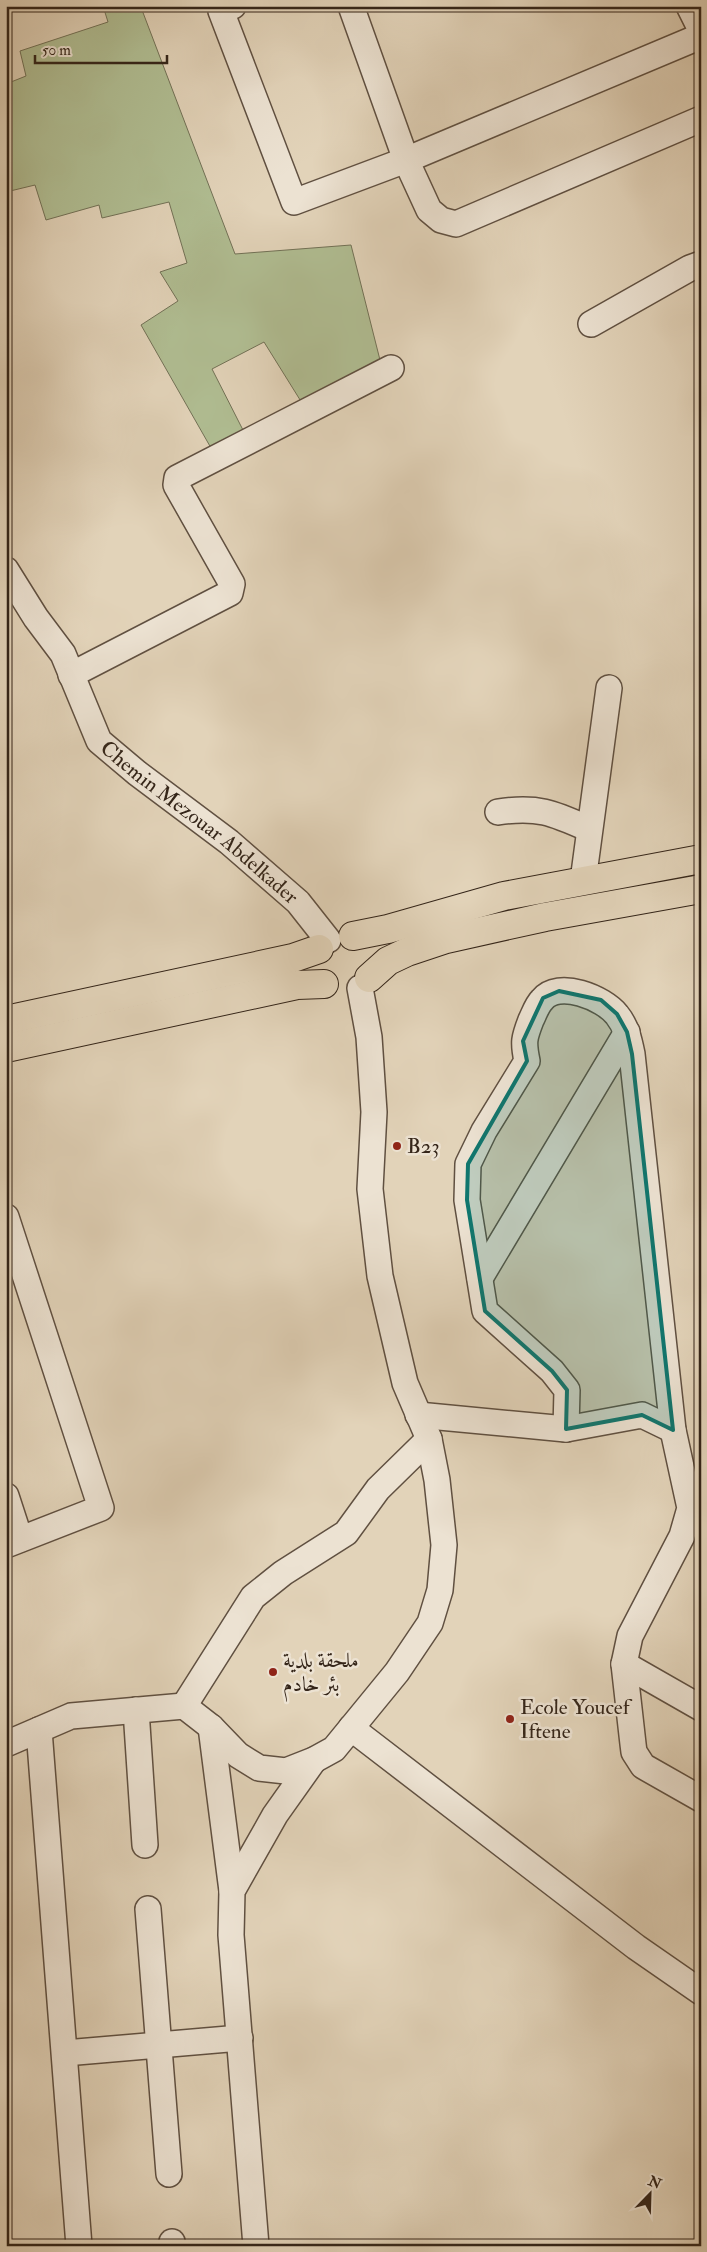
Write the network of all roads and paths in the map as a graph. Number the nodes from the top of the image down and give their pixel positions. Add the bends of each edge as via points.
1 (233, 6) edge
2 (351, 6) edge
3 (689, 6) edge
4 (701, 30) edge
5 (701, 36) edge
6 (701, 119) edge
7 (406, 160) junction
8 (701, 264) edge
9 (591, 324) dead end
10 (390, 368) dead end
11 (6, 570) edge
12 (71, 675) junction
13 (609, 688) dead end
14 (498, 812) dead end
15 (590, 829) junction
16 (701, 859) edge
17 (583, 881) junction
18 (701, 889) edge
19 (333, 942) junction
20 (364, 983) junction
21 (324, 984) junction
22 (6, 1020) edge
23 (627, 1032) junction
24 (6, 1048) edge
25 (6, 1217) edge
26 (480, 1278) junction
27 (418, 1415) junction
28 (566, 1429) junction
29 (673, 1430) junction
30 (429, 1439) junction
31 (6, 1496) edge
32 (693, 1532) edge
33 (13, 1542) edge
34 (624, 1664) junction
35 (184, 1706) junction
36 (701, 1708) edge
37 (136, 1710) junction
38 (211, 1727) junction
39 (350, 1728) junction
40 (39, 1730) junction
41 (6, 1744) edge
42 (314, 1760) junction
43 (701, 1799) edge
44 (145, 1845) dead end
45 (232, 1891) junction
46 (148, 1909) dead end
47 (701, 1992) edge
48 (240, 2038) junction
49 (160, 2045) junction
50 (65, 2053) junction
51 (169, 2174) dead end
52 (79, 2246) edge
53 (256, 2246) edge

1 - 7 street via 221,11 294,202
2 - 7 street
3 - 4 street
5 - 7 street
6 - 7 street via 456,224 441,220 429,210
8 - 9 street
10 - 12 street via 177,478 176,485 232,584 230,593
11 - 12 street, Chemin Mezouar Abdelkader via 63,654
12 - 19 street, Chemin Mezouar Abdelkader via 99,741 229,842 298,902
13 - 15 street
14 - 15 street via 520,808 548,811
15 - 17 street
16 - 17 highway
17 - 19 highway via 504,896
18 - 20 highway via 545,917 446,939 388,961
19 - 20 highway via 364,943 371,954 372,966
19 - 21 highway via 315,961 317,974
19 - 22 highway via 292,958
20 - 21 highway via 348,992 335,991
20 - 27 street via 374,1112 370,1189 380,1276 405,1382
21 - 24 highway via 297,984
23 - 26 street
23 - 26 street via 617,1014 601,1000 576,992 559,991 543,998 523,1041 527,1061 484,1131 468,1164 467,1200
23 - 29 street
25 - 33 street via 101,1508
26 - 28 street via 485,1311 552,1370 567,1390
27 - 28 street
27 - 30 street
28 - 29 street via 642,1415
29 - 32 street via 688,1493
30 - 35 street via 378,1489 346,1533 252,1597
30 - 39 street via 444,1545 440,1590 430,1623 397,1672
31 - 33 street
32 - 34 street via 630,1636
34 - 36 street
34 - 43 street via 633,1744 638,1760
35 - 37 street
35 - 38 street
37 - 40 street via 71,1716
37 - 44 street
38 - 42 street via 238,1755 258,1768 286,1771
38 - 45 street
39 - 42 street via 334,1749
39 - 47 street via 636,1948
40 - 41 street
40 - 50 street
42 - 45 street via 275,1815
45 - 48 street via 231,1936
46 - 49 street
48 - 49 street
48 - 53 street
49 - 50 street
49 - 51 street
50 - 52 street

